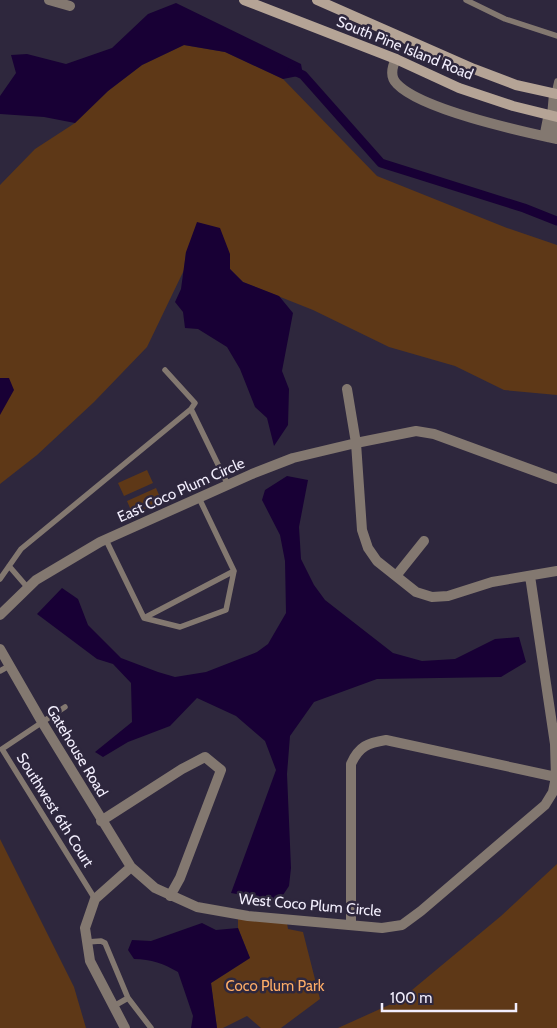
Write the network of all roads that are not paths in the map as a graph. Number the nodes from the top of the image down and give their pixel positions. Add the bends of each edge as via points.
1 (49, 0) edge
2 (244, 0) edge
3 (317, 0) edge
4 (466, 0) edge
5 (70, 6) dead end
6 (557, 36) edge
7 (396, 59) junction
8 (557, 81) edge
9 (556, 94) edge
10 (554, 116) edge
11 (552, 138) edge
12 (165, 370) dead end
13 (347, 389) dead end
14 (191, 409) junction
15 (356, 443) junction
16 (557, 479) edge
17 (228, 485) junction
18 (199, 498) junction
19 (106, 540) junction
20 (424, 541) dead end
21 (9, 566) junction
22 (234, 571) junction
23 (557, 571) edge
24 (396, 576) junction
25 (530, 576) junction
26 (0, 578) edge
27 (28, 588) junction
28 (0, 615) edge
29 (144, 618) junction
30 (0, 649) edge
31 (9, 666) junction
32 (0, 671) edge
33 (65, 707) dead end
34 (554, 719) edge
35 (42, 722) junction
36 (556, 777) edge
37 (101, 820) junction
38 (131, 867) junction
39 (170, 896) junction
40 (96, 899) junction
41 (351, 925) junction
42 (87, 942) junction
43 (128, 998) junction
44 (114, 1006) junction
45 (125, 1028) edge
46 (151, 1028) edge

1 - 5 street
2 - 7 main road, South Pine Island Road
3 - 9 main road, South Pine Island Road via 516,85
4 - 6 lane via 505,19
7 - 10 main road, South Pine Island Road via 459,88
7 - 11 street via 392,76 396,84 421,100 455,113
8 - 9 lane
9 - 10 street
10 - 11 street via 548,118 545,133
12 - 14 lane via 195,403
13 - 15 street
14 - 17 lane
14 - 21 lane via 21,549
15 - 16 street, East Coco Plum Circle via 416,431 434,434
15 - 17 street, East Coco Plum Circle via 293,458
15 - 24 street via 362,530 377,561
17 - 18 street, East Coco Plum Circle
18 - 19 street, East Coco Plum Circle
18 - 22 lane
19 - 27 street, East Coco Plum Circle via 36,580
19 - 29 lane
20 - 24 street
21 - 26 lane
21 - 27 lane
22 - 29 lane
22 - 29 lane via 226,610 180,627
23 - 25 street
24 - 25 street via 416,592 432,597
25 - 34 street
27 - 28 street, East Coco Plum Circle
30 - 31 street, Gatehouse Road
31 - 32 lane
31 - 35 street, Gatehouse Road
33 - 35 lane
34 - 36 street
35 - 37 street, Gatehouse Road
35 - 40 lane, Southwest 6th Court via 2,749
36 - 41 street, West Coco Plum Circle via 553,792 545,805 402,925 382,928
36 - 41 street via 386,740 367,743 357,751 351,764
37 - 38 street, Gatehouse Road
37 - 39 street via 205,757 221,770 180,878
38 - 39 street, West Coco Plum Circle via 155,888
38 - 40 street
39 - 41 street, West Coco Plum Circle via 197,907 248,916
40 - 42 street via 85,928
42 - 43 lane via 105,943
42 - 44 street via 90,961
43 - 44 lane
43 - 46 lane
44 - 45 street

